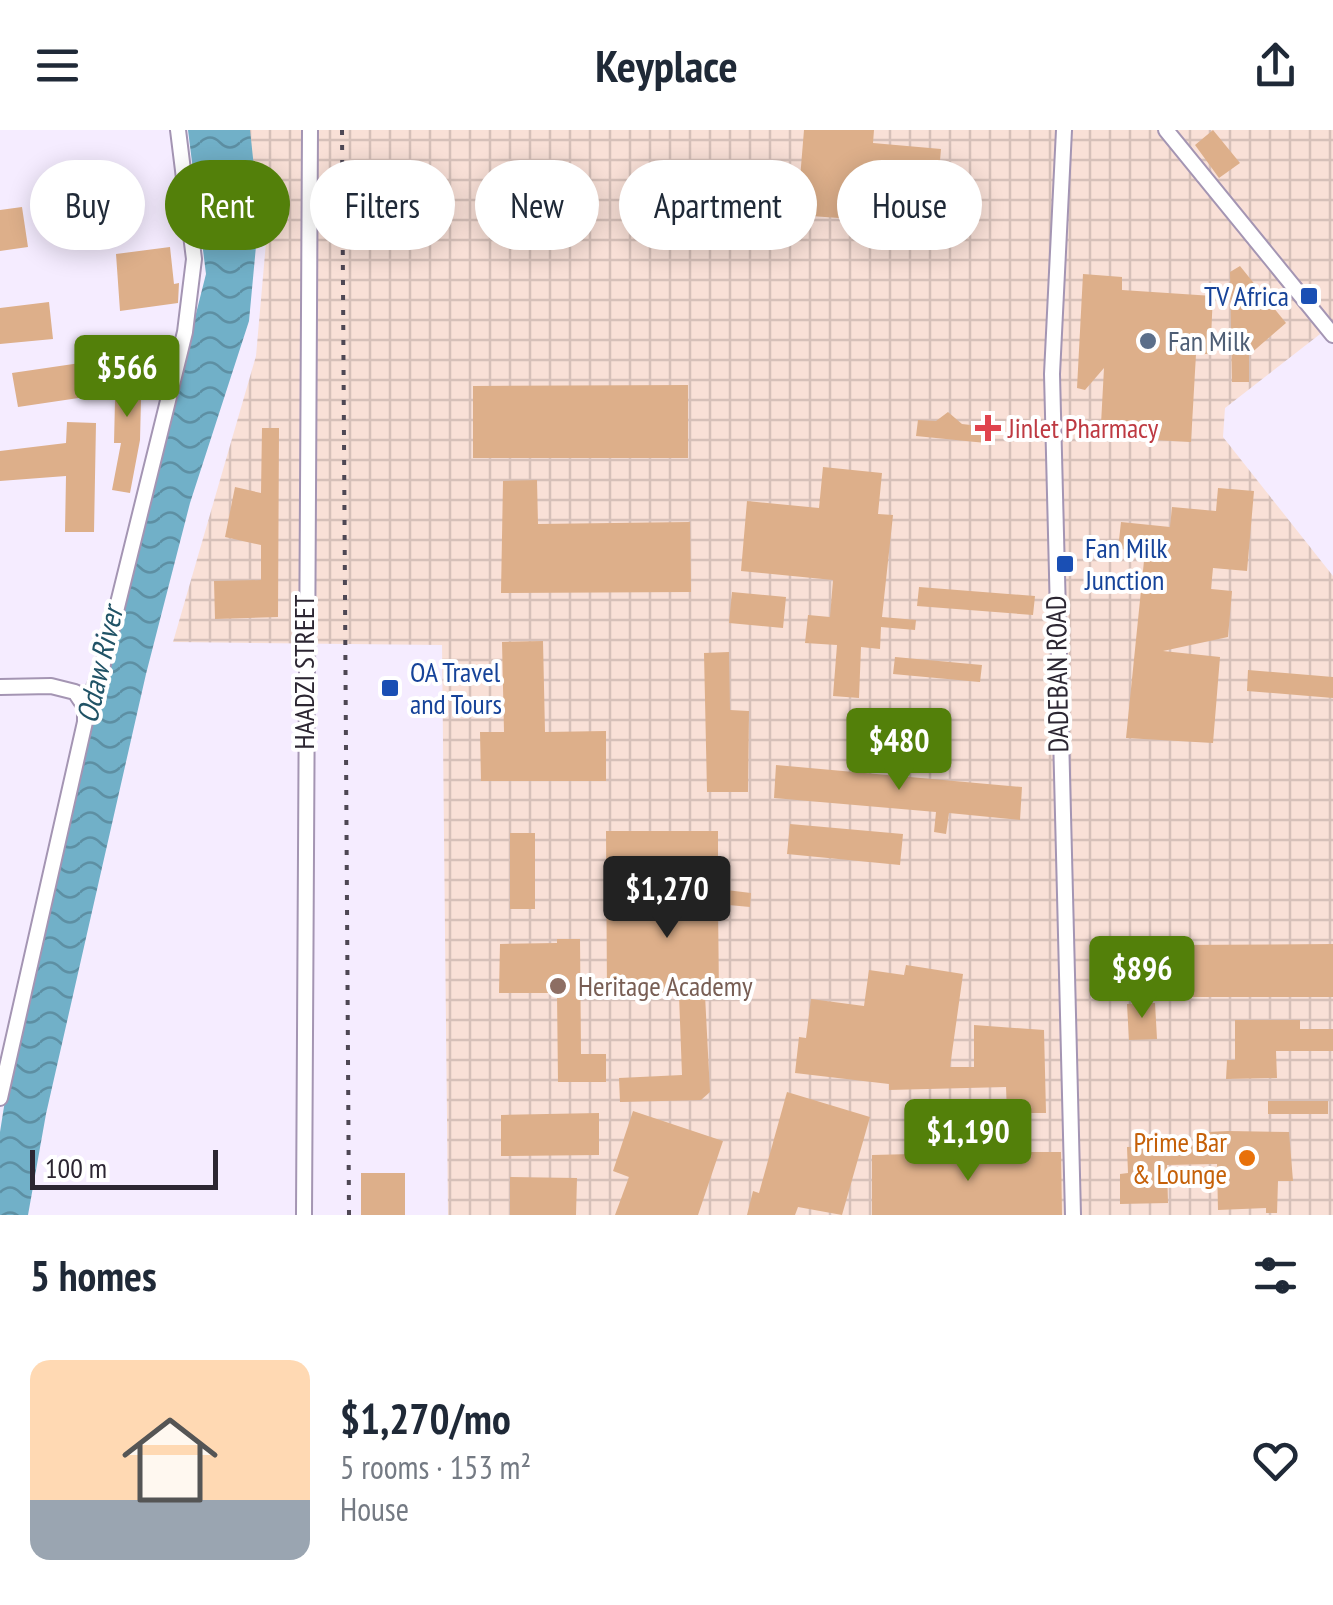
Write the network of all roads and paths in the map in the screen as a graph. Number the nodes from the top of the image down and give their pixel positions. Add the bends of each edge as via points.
1 (178, 130) edge
2 (310, 130) edge
3 (1166, 130) edge
4 (1064, 131) edge
5 (1333, 335) edge
6 (0, 687) edge
7 (85, 707) junction
8 (0, 1098) edge
9 (304, 1215) edge
10 (1073, 1215) edge

1 - 7 street via 194,259 185,332 101,672
2 - 9 street, HAADZI STREET
3 - 5 street
4 - 10 street, DADEBAN ROAD via 1052,374
6 - 7 street via 66,688
7 - 8 street via 84,736

